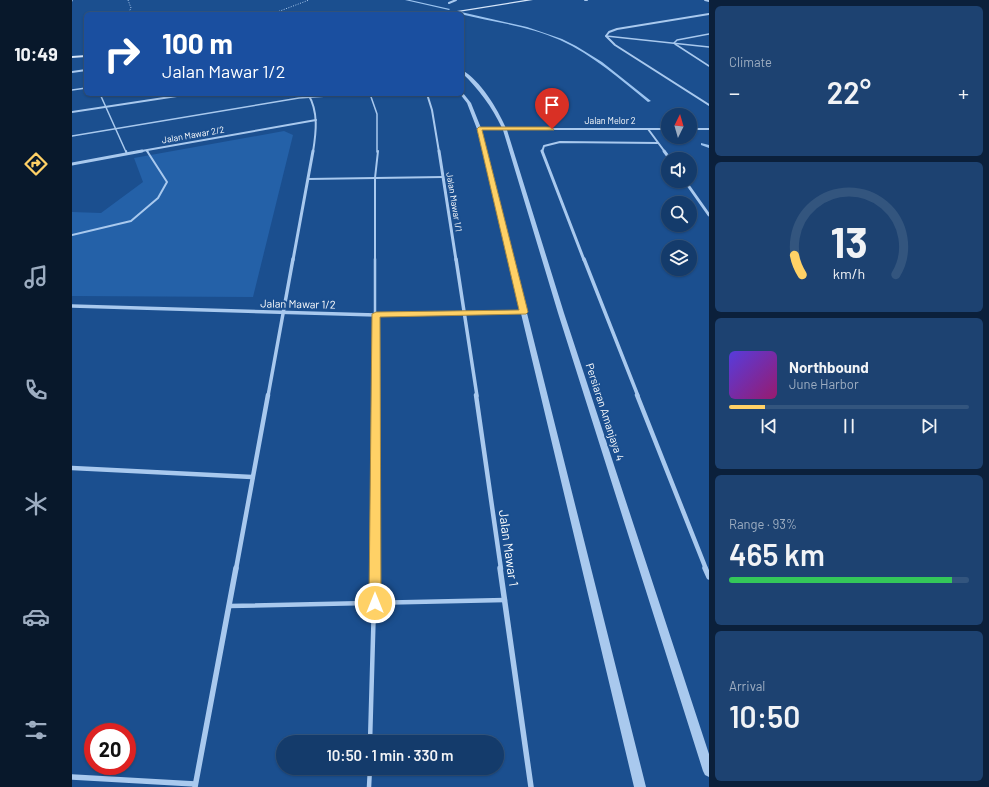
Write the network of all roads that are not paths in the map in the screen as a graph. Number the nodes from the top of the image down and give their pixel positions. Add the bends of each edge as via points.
1 (456, 0) edge
2 (531, 0) edge
3 (705, 0) edge
4 (709, 2) edge
5 (449, 3) dead end
6 (455, 12) edge
7 (708, 15) edge
8 (709, 34) edge
9 (606, 36) junction
10 (674, 43) junction
11 (709, 47) edge
12 (84, 56) edge
13 (72, 57) edge
14 (709, 66) edge
15 (84, 70) edge
16 (72, 72) edge
17 (464, 73) edge
18 (84, 88) edge
19 (72, 90) edge
20 (101, 96) edge
21 (177, 96) edge
22 (334, 96) edge
23 (371, 96) edge
24 (428, 96) edge
25 (464, 96) edge
26 (312, 98) junction
27 (709, 105) edge
28 (106, 107) junction
29 (72, 112) edge
30 (316, 120) junction
31 (648, 128) junction
32 (116, 129) junction
33 (479, 129) junction
34 (505, 129) junction
35 (661, 129) edge
36 (697, 129) edge
37 (709, 129) edge
38 (72, 136) edge
39 (658, 143) junction
40 (146, 151) junction
41 (665, 152) edge
42 (127, 154) junction
43 (72, 164) edge
44 (443, 177) junction
45 (375, 178) junction
46 (308, 179) junction
47 (690, 188) edge
48 (709, 215) edge
49 (72, 235) edge
50 (72, 306) edge
51 (524, 312) junction
52 (282, 313) junction
53 (465, 313) junction
54 (376, 314) junction
55 (72, 468) edge
56 (252, 477) junction
57 (709, 577) edge
58 (505, 600) junction
59 (375, 603) junction
60 (229, 606) junction
61 (370, 735) edge
62 (709, 770) edge
63 (370, 775) edge
64 (72, 777) edge
65 (195, 786) edge
66 (369, 787) edge
67 (531, 787) edge
68 (640, 787) edge

1 - 5 street
2 - 6 main road
3 - 4 street
7 - 9 street via 617,29
8 - 10 lane via 677,40
9 - 10 lane
9 - 27 street
10 - 11 lane
10 - 14 lane
12 - 13 main road
15 - 16 street
17 - 34 street, Persiaran Amanjaya 4 via 485,92
18 - 19 lane
20 - 28 lane
21 - 28 street
22 - 26 lane
23 - 45 lane via 378,117
24 - 44 street, Jalan Mawar 1/1
25 - 33 street
26 - 30 street
26 - 32 lane
28 - 29 street
28 - 32 lane
30 - 40 street, Jalan Mawar 2/2
30 - 46 street
31 - 34 street, Jalan Melor 2
31 - 35 street, Jalan Melor 2
31 - 39 street
32 - 38 lane
32 - 42 lane
33 - 34 street, Jalan Melor 2
33 - 51 street
34 - 62 street, Persiaran Amanjaya 4 via 561,313
36 - 37 street
39 - 41 street
39 - 57 street via 560,142 544,146 542,153
40 - 42 street, Jalan Mawar 2/2
40 - 49 lane via 167,182 165,190 138,218
42 - 43 street, Jalan Mawar 2/2
44 - 45 lane
44 - 53 street, Jalan Mawar 1/1
45 - 46 lane
45 - 54 lane
46 - 52 street
47 - 48 street
50 - 52 street, Jalan Mawar 1/2
51 - 53 street, Jalan Mawar 1/2
51 - 68 street
52 - 54 street, Jalan Mawar 1/2
52 - 56 street
53 - 54 street, Jalan Mawar 1/2
53 - 58 street, Jalan Mawar 1
54 - 59 lane
55 - 56 street
56 - 60 street
58 - 59 lane
58 - 67 street, Jalan Mawar 1
59 - 60 lane
59 - 61 lane
60 - 65 street
63 - 66 lane
64 - 65 street

